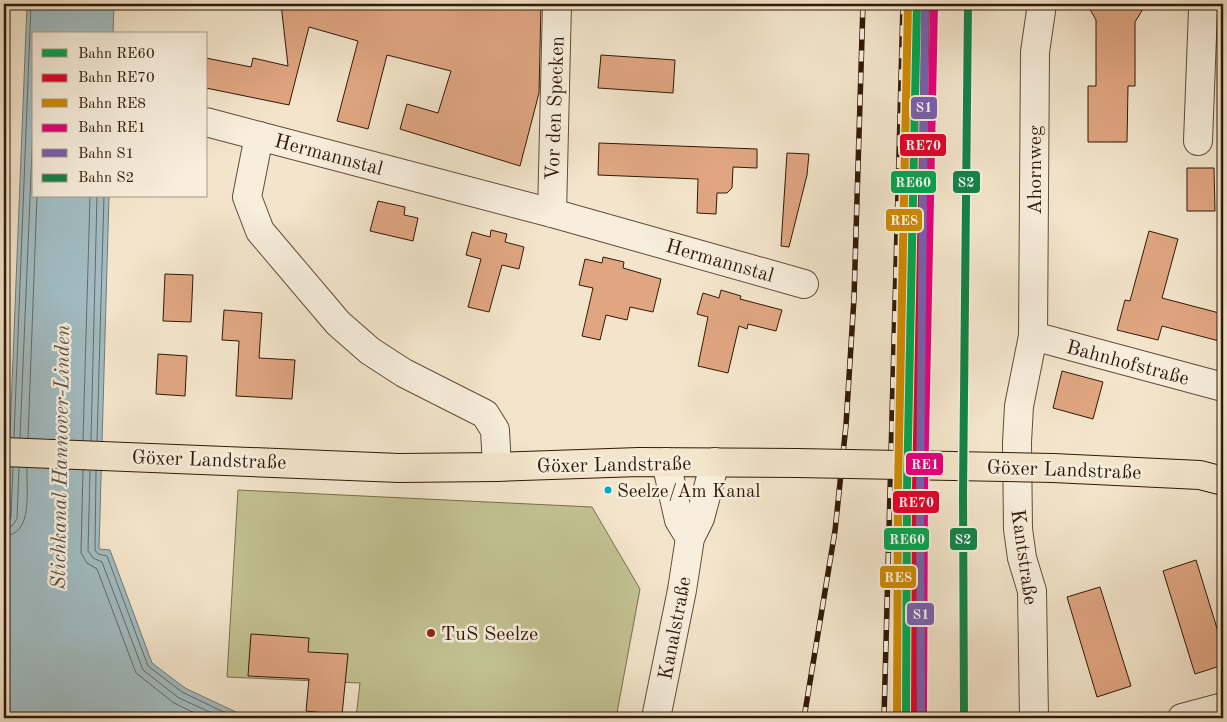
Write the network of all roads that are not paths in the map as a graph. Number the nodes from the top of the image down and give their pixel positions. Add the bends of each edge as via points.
1 (557, 4) edge
2 (1042, 4) edge
3 (1207, 4) edge
4 (208, 123) edge
5 (259, 136) junction
6 (1198, 141) dead end
7 (552, 213) junction
8 (804, 284) dead end
9 (1033, 336) junction
10 (1223, 387) edge
11 (4, 452) edge
12 (666, 462) junction
13 (714, 462) junction
14 (497, 468) junction
15 (1223, 481) edge
16 (690, 538) junction
17 (1223, 707) edge
18 (656, 718) edge
19 (1034, 718) edge
20 (1182, 718) edge

1 - 7 street, Vor den Specken
2 - 9 street, Ahornweg via 1035,52
3 - 6 street via 1203,10
4 - 5 street
5 - 7 street, Hermannstal
5 - 14 street, Hermannstal via 247,197 260,231 338,323 370,350 404,373 485,414 495,430
7 - 8 street, Hermannstal
9 - 10 street, Bahnhofstraße
9 - 19 street, Kantstraße via 1019,406 1017,442 1018,529 1032,591
11 - 14 main road, Göxer Landstraße via 399,468
12 - 13 main road, Göxer Landstraße
12 - 14 main road, Göxer Landstraße
12 - 16 street via 679,520
13 - 15 main road, Göxer Landstraße, bridge via 1054,468 1200,475
13 - 16 street, Kanalstraße via 700,518
16 - 18 street, Kanalstraße
17 - 20 street

